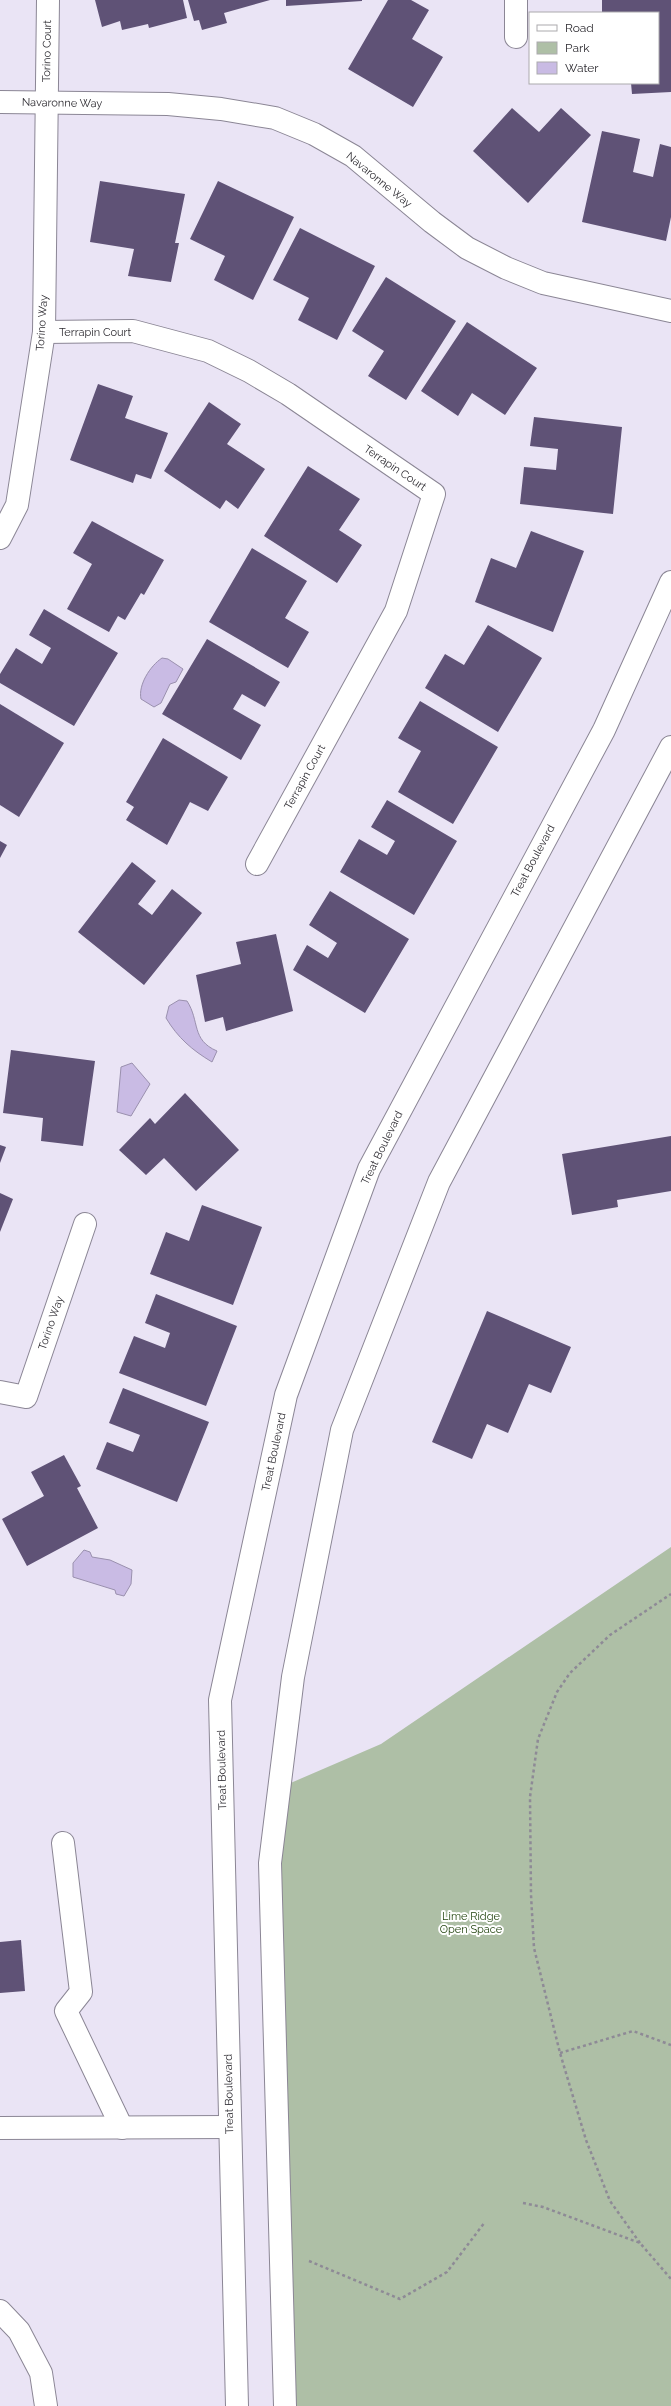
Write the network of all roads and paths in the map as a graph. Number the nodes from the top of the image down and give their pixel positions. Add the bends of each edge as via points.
1 (48, 0) edge
2 (516, 0) edge
3 (516, 37) dead end
4 (0, 102) edge
5 (46, 102) junction
6 (671, 311) edge
7 (44, 332) junction
8 (0, 538) edge
9 (671, 582) edge
10 (671, 748) edge
11 (257, 864) dead end
12 (85, 1224) dead end
13 (0, 1392) edge
14 (671, 1594) edge
15 (63, 1843) dead end
16 (671, 2045) edge
17 (560, 2053) junction
18 (230, 2127) junction
19 (0, 2128) edge
20 (122, 2128) junction
21 (523, 2203) dead end
22 (485, 2222) dead end
23 (640, 2243) junction
24 (307, 2260) dead end
25 (671, 2279) edge
26 (0, 2311) edge
27 (46, 2406) edge
28 (237, 2406) edge
29 (286, 2406) edge

1 - 5 main road, Torino Court
2 - 3 main road
4 - 5 main road, Navaronne Way
5 - 6 main road, Navaronne Way via 168,104 221,108 274,118 314,134 353,156 467,248 506,268 544,282
5 - 7 main road, Torino Way
7 - 8 main road, Torino Way via 17,505
7 - 11 main road, Terrapin Court via 133,331 208,351 288,394 434,494 396,611
9 - 18 main road, Treat Boulevard via 604,730 369,1169 286,1395 220,1700
10 - 29 main road via 439,1182 342,1430 293,1677 270,1864
12 - 13 main road, Torino Way via 26,1397
14 - 17 path via 610,1635 570,1673 553,1700 538,1739 530,1797 534,1948
15 - 20 main road via 81,1992 66,2011
16 - 17 path via 633,2031
17 - 23 path via 586,2140 610,2201
18 - 20 main road
18 - 28 main road, Treat Boulevard
19 - 20 main road
21 - 23 path via 543,2207
22 - 24 path via 447,2272 400,2299
23 - 25 path
26 - 27 main road via 19,2330 41,2373

